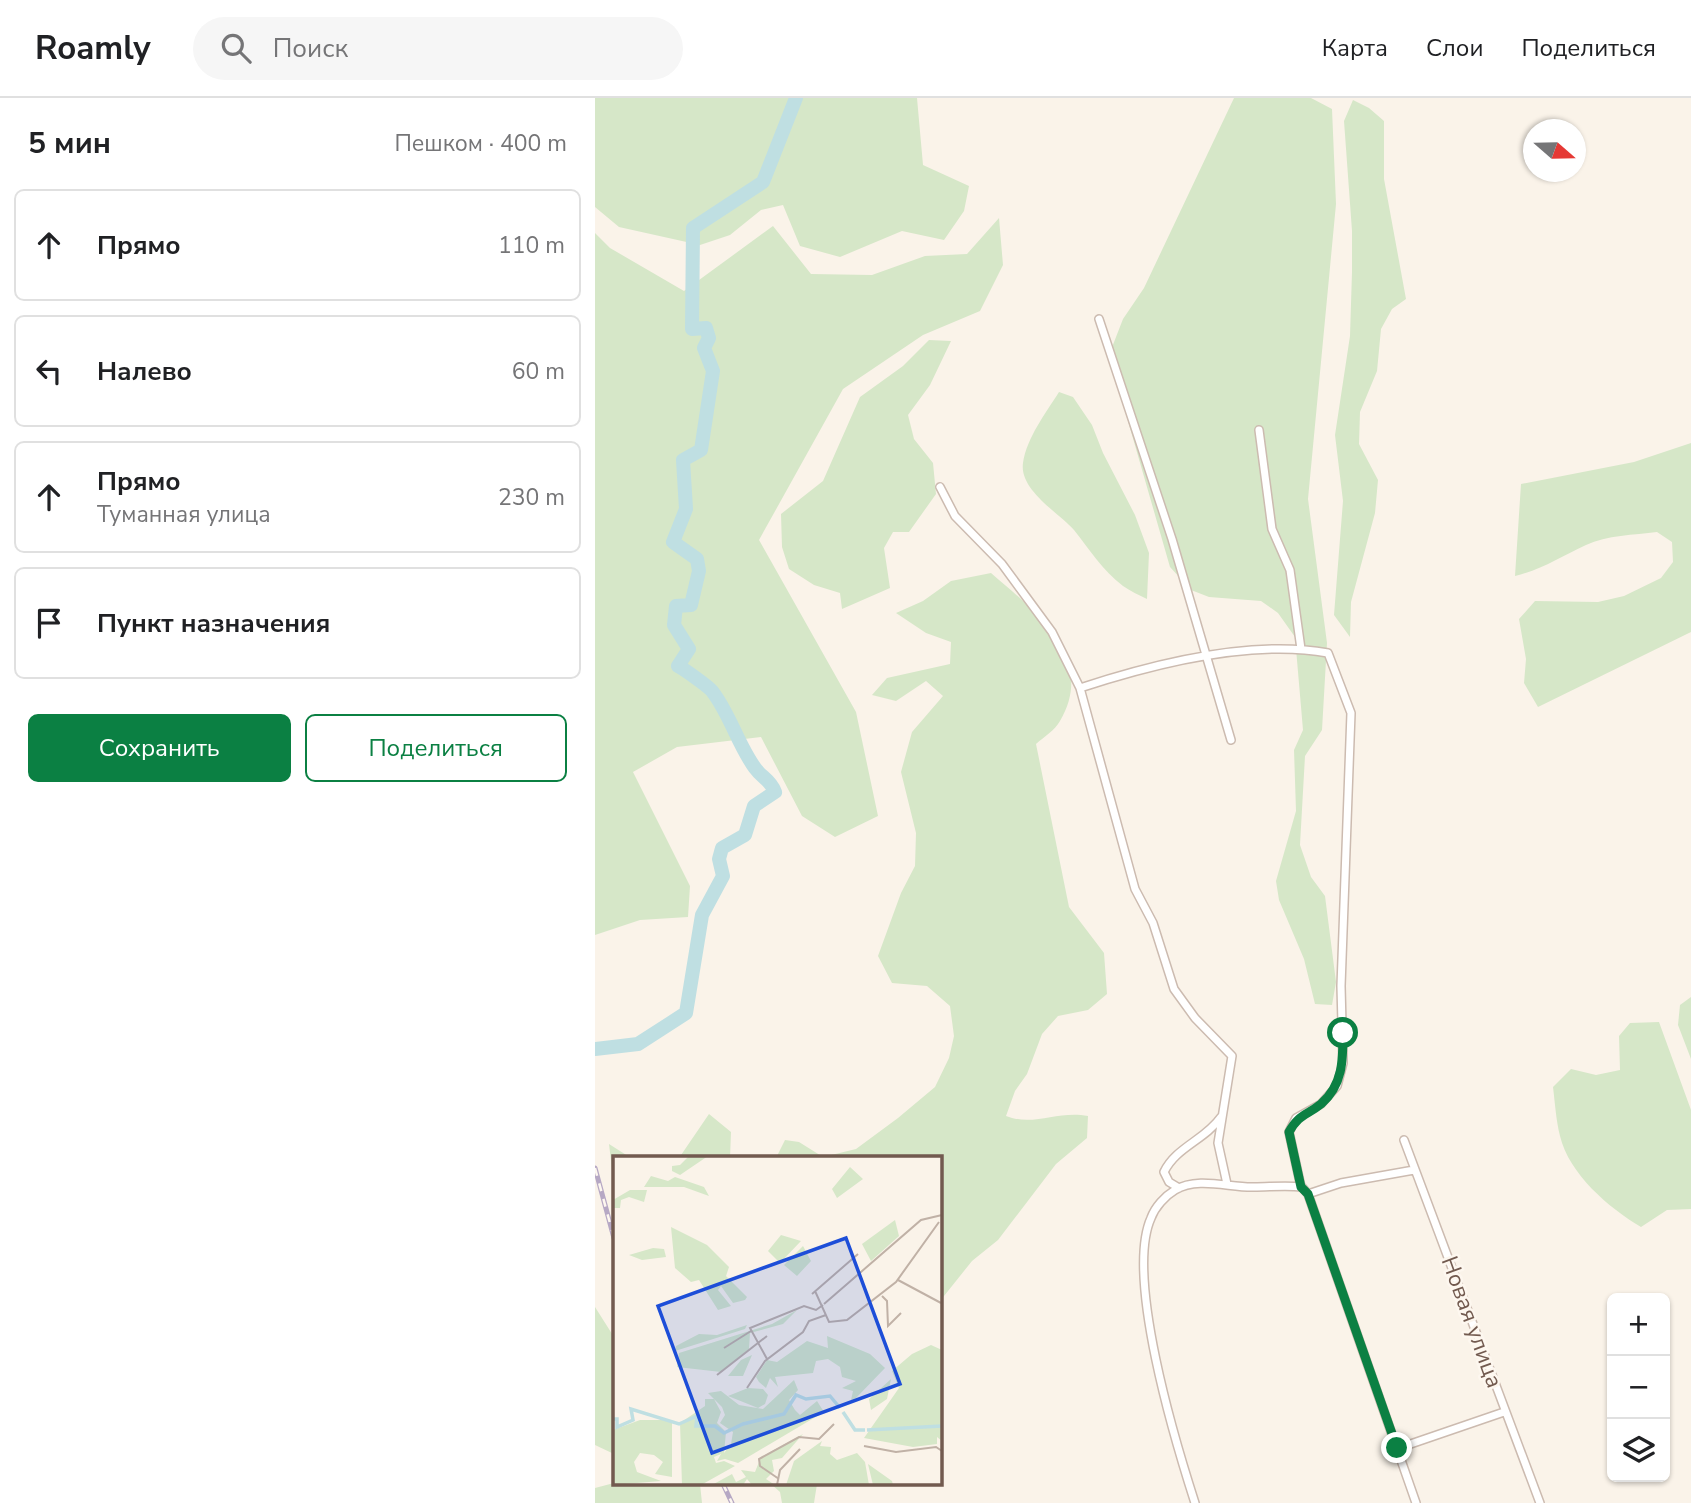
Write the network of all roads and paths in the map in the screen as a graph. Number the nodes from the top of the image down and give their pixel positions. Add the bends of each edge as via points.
1 (1100, 319) dead end
2 (1259, 430) dead end
3 (940, 487) dead end
4 (1301, 649) junction
5 (1207, 657) junction
6 (1080, 688) junction
7 (1231, 740) dead end
8 (1223, 1114) junction
9 (1404, 1140) dead end
10 (1414, 1170) junction
11 (1227, 1184) junction
12 (1301, 1187) junction
13 (1179, 1188) junction
14 (1308, 1194) junction
15 (1504, 1412) junction
16 (1397, 1448) junction
17 (1195, 1503) edge
18 (1416, 1503) edge
19 (1540, 1503) edge

1 - 5 street
2 - 4 street via 1272,529 1290,570
3 - 6 street via 955,516 1002,564 1052,632
4 - 5 street
4 - 12 street via 1328,653 1351,713 1341,986 1343,1063 1337,1086 1321,1104 1296,1118 1289,1132
5 - 6 street via 1147,666
5 - 7 street
6 - 8 street via 1135,889 1153,923 1174,989 1232,1056
8 - 11 street via 1218,1143
8 - 13 street via 1210,1134 1168,1163 1164,1172
9 - 10 street, Новая улица
10 - 14 street
10 - 15 street, Новая улица
11 - 12 street
11 - 13 street
12 - 14 street
13 - 17 street via 1155,1210 1147,1230 1143,1269 1167,1413
14 - 16 street
15 - 16 street
15 - 19 street, Новая улица
16 - 18 street

